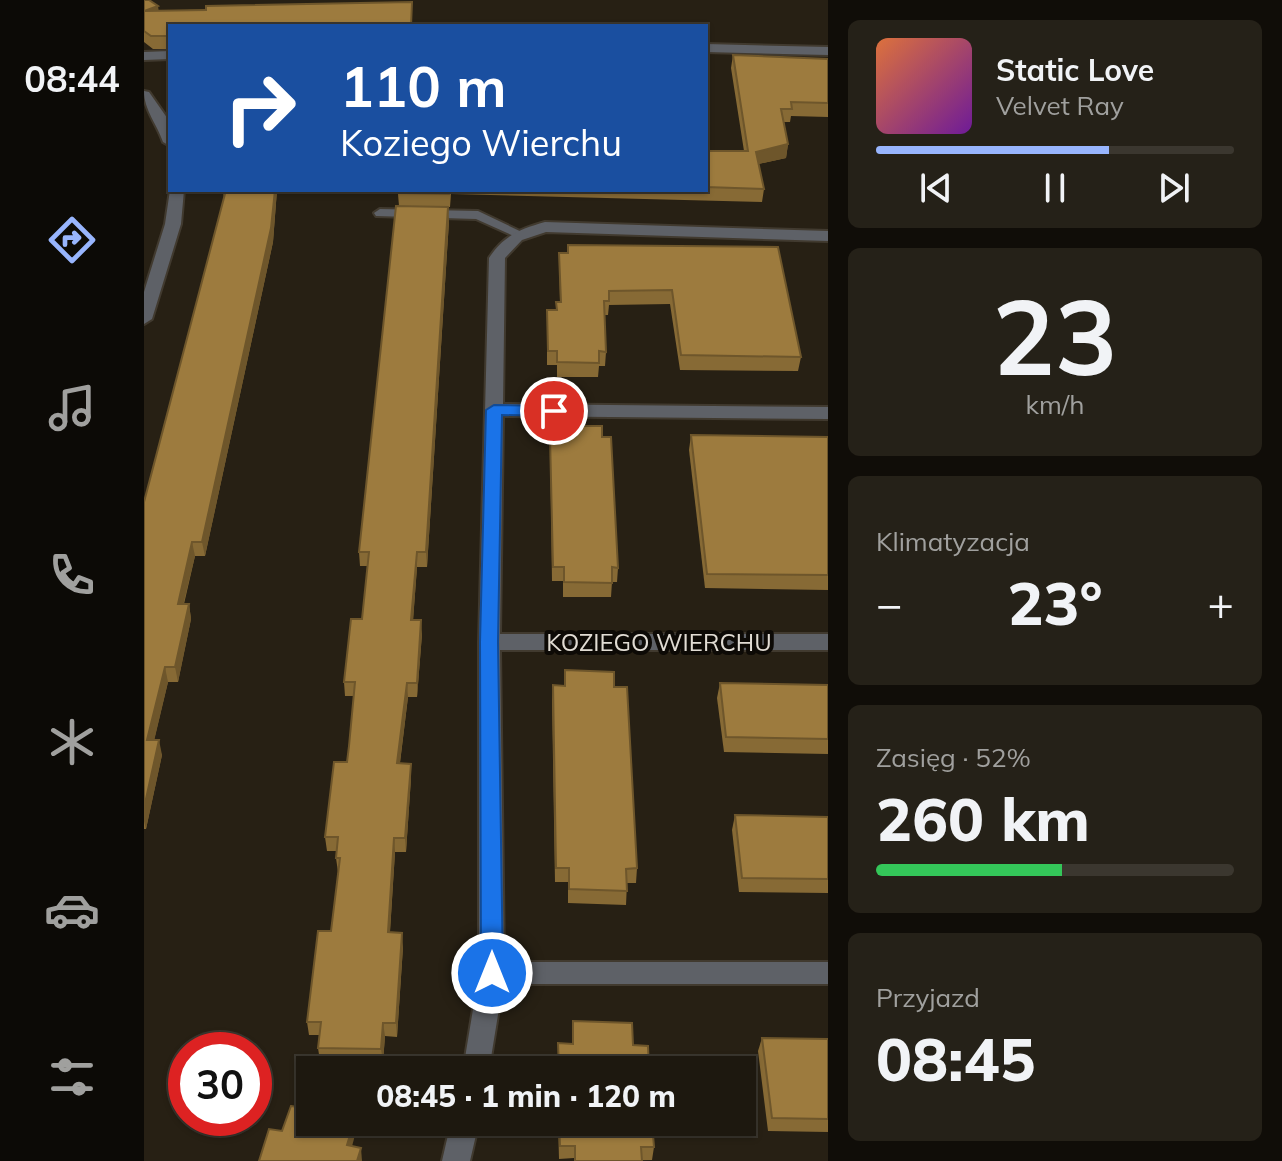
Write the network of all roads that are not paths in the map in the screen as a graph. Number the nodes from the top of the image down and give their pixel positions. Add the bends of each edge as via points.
1 (708, 48) edge
2 (828, 51) edge
3 (168, 55) edge
4 (144, 56) edge
5 (144, 95) edge
6 (168, 136) edge
7 (177, 192) edge
8 (380, 213) dead end
9 (520, 234) junction
10 (828, 236) edge
11 (144, 319) edge
12 (494, 410) junction
13 (828, 413) edge
14 (489, 642) junction
15 (828, 642) edge
16 (492, 973) junction
17 (828, 973) edge
18 (478, 1056) edge
19 (462, 1136) edge
20 (456, 1161) edge

1 - 2 street
3 - 4 street
5 - 6 street
7 - 11 street via 173,224
8 - 9 lane via 478,215
9 - 10 street via 559,227
9 - 12 street via 497,258
12 - 13 street
12 - 14 street
14 - 15 street, KOZIEGO WIERCHU
14 - 16 street
16 - 17 street
16 - 18 street
19 - 20 street

